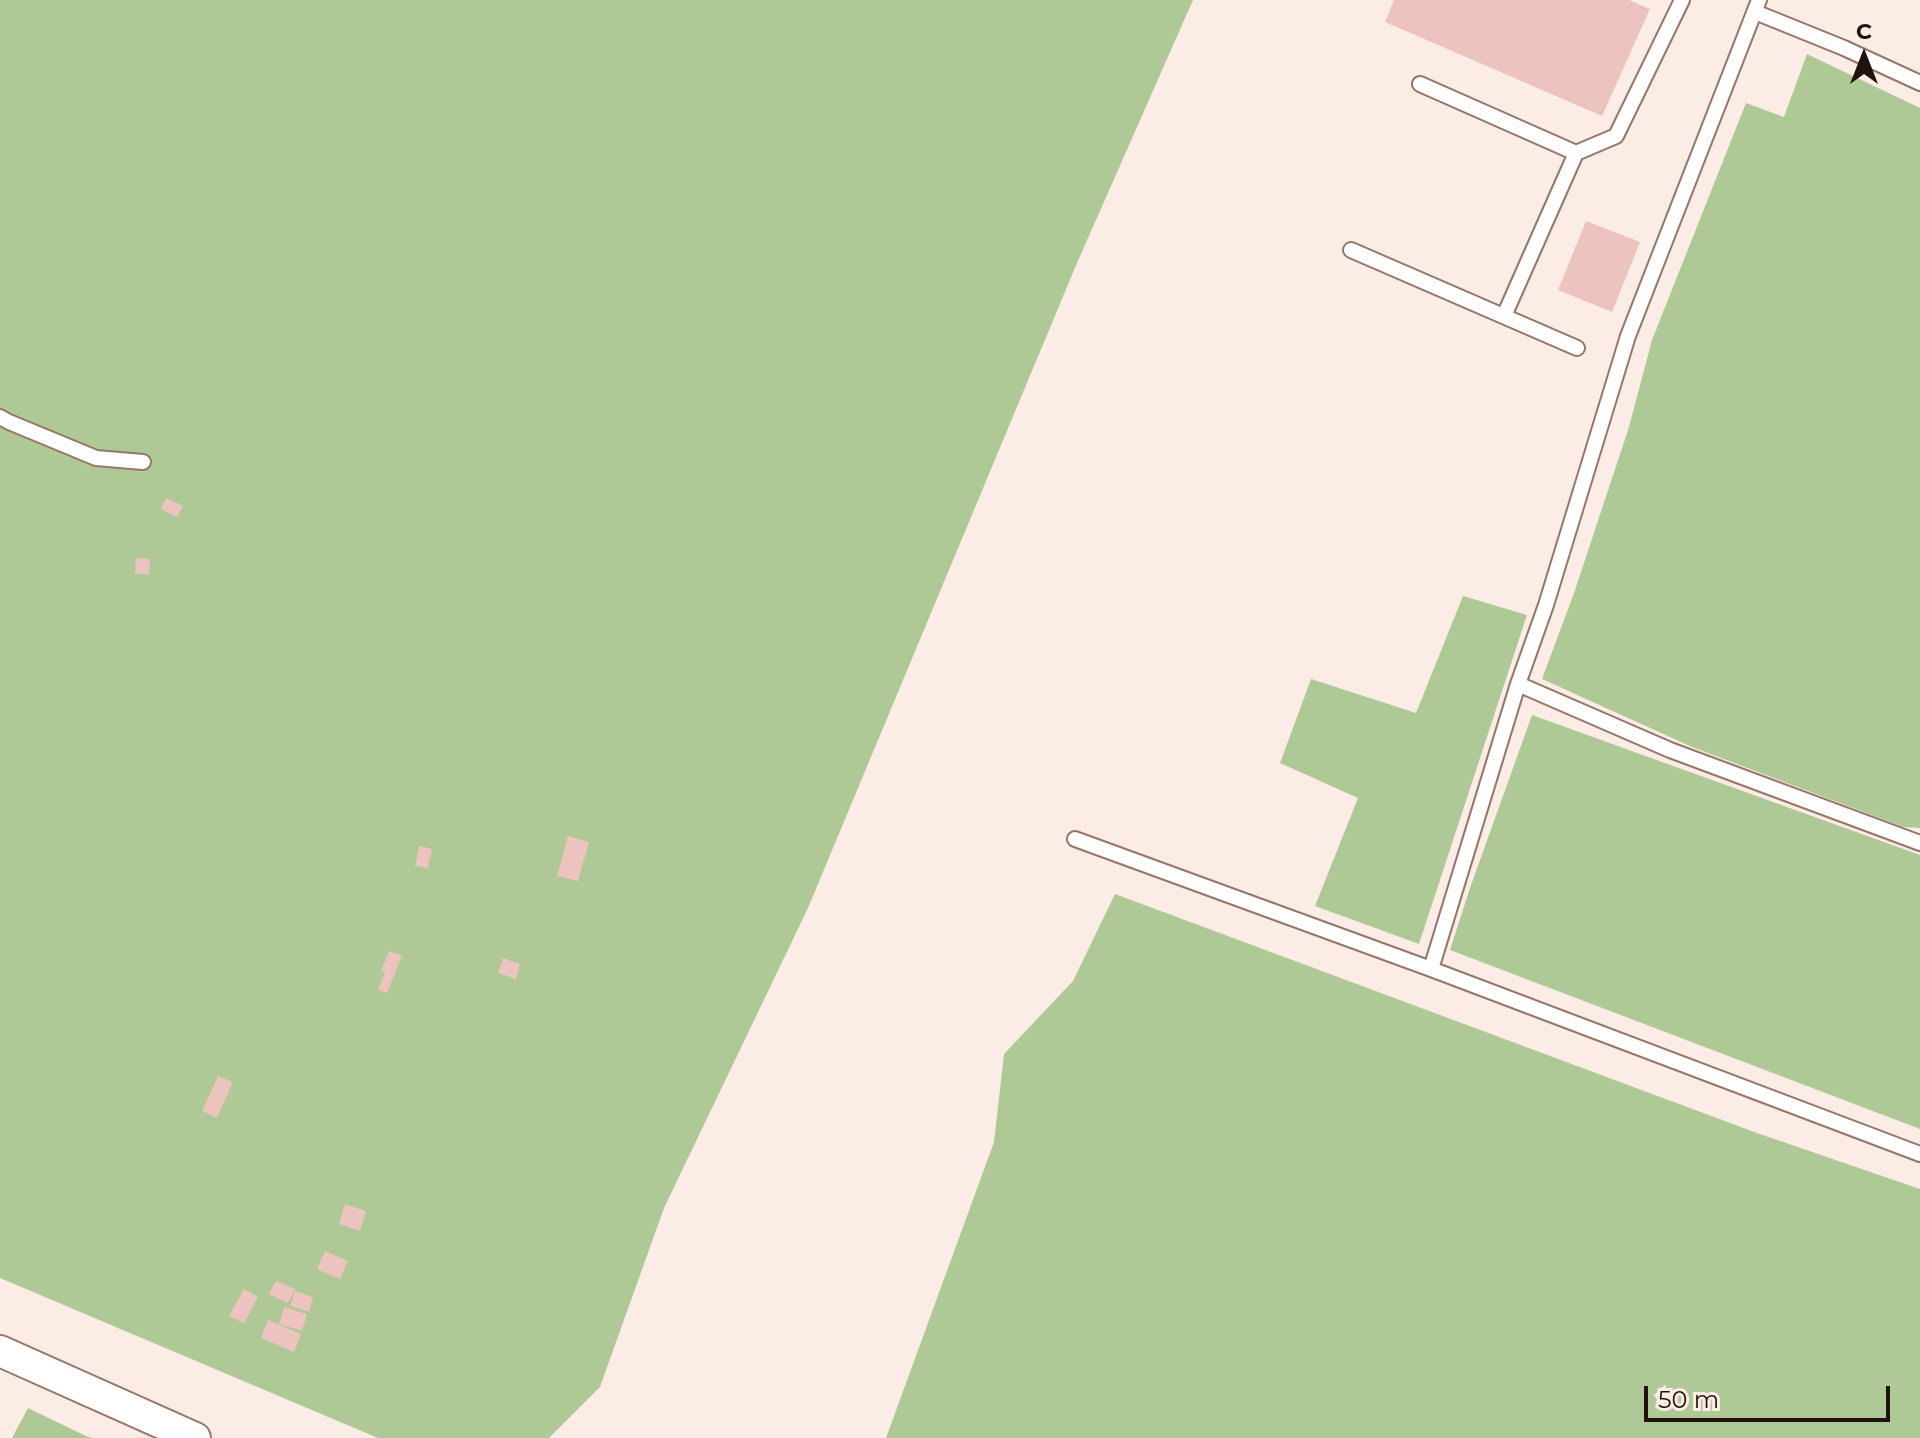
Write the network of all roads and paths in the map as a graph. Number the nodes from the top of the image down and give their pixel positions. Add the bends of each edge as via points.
1 (1682, 0) edge
2 (1757, 6) edge
3 (1920, 83) edge
4 (1420, 84) dead end
5 (1576, 153) junction
6 (1351, 250) dead end
7 (1504, 316) junction
8 (1577, 348) dead end
9 (0, 417) edge
10 (143, 462) dead end
11 (1518, 684) junction
12 (1075, 839) dead end
13 (1920, 843) edge
14 (1431, 969) junction
15 (1920, 1154) edge
16 (0, 1351) edge
17 (195, 1438) edge

1 - 5 lane via 1616,136
2 - 3 lane
2 - 11 lane via 1628,336
4 - 5 lane
5 - 7 lane
6 - 7 lane
7 - 8 lane
9 - 10 lane via 96,458
11 - 13 lane via 1670,750
11 - 14 lane
12 - 14 lane
14 - 15 lane
16 - 17 street

